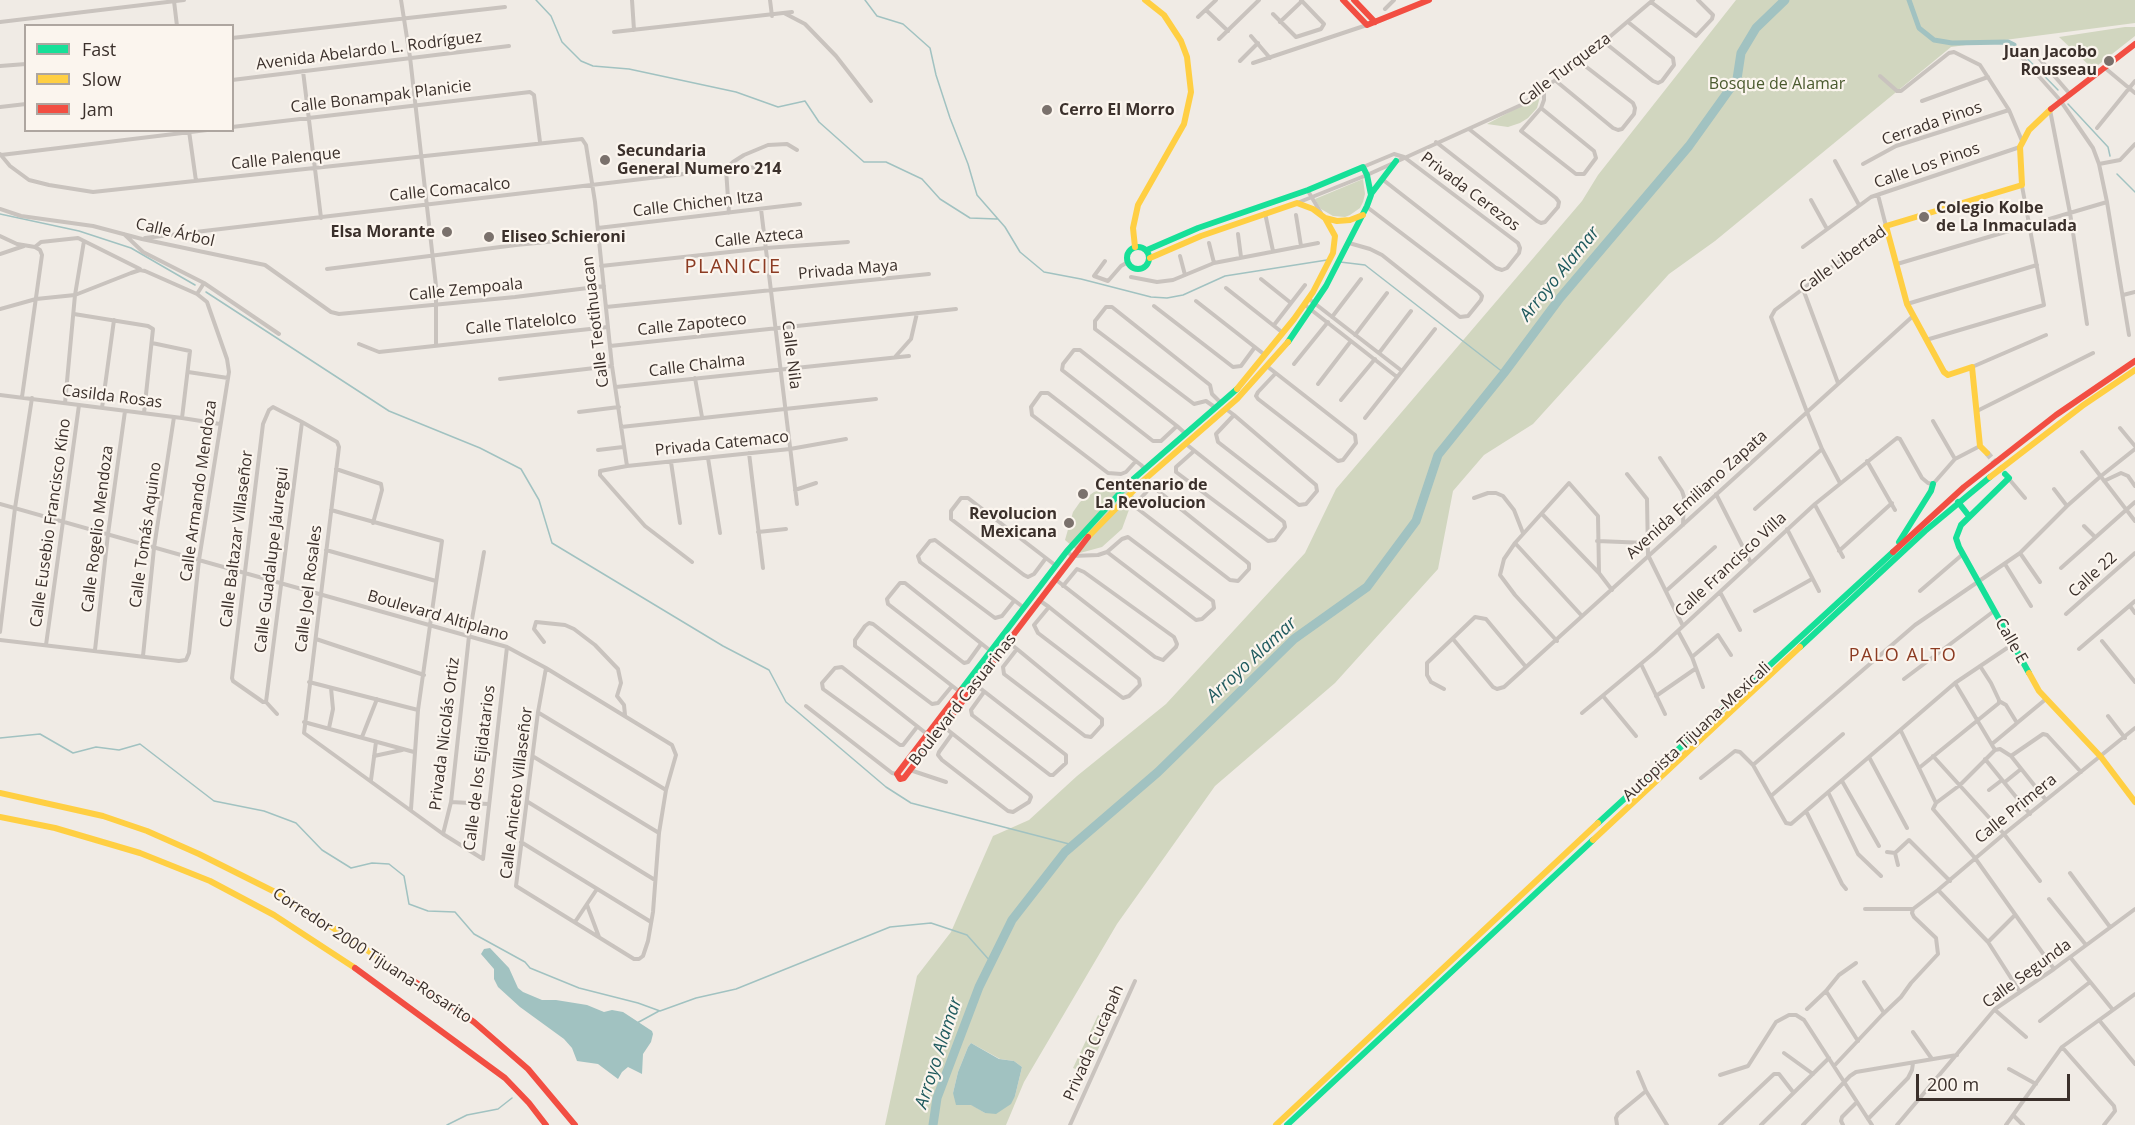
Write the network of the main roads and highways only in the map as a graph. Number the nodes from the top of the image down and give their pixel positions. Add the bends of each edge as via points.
1 (1145, 0) edge
2 (1342, 0) edge
3 (1354, 0) edge
4 (1429, 0) edge
5 (1412, 4) edge
6 (1375, 22) junction
7 (2135, 44) edge
8 (1396, 161) road end
9 (1363, 167) joint
10 (1371, 195) junction
11 (1363, 215) junction
12 (1325, 218) junction
13 (1135, 248) junction
14 (1147, 250) junction
15 (1150, 258) junction
16 (1319, 282) junction
17 (1326, 286) junction
18 (1310, 304) junction
19 (2135, 361) edge
20 (2135, 370) edge
21 (1221, 407) junction
22 (1987, 453) tunnel mouth
23 (2007, 476) road end
24 (1931, 483) road end
25 (1958, 502) junction
26 (1969, 516) junction
27 (1894, 549) junction
28 (1070, 554) junction
29 (0, 793) edge
30 (2135, 802) edge
31 (0, 817) edge
32 (546, 1125) edge
33 (575, 1125) edge
34 (1276, 1125) edge
35 (1287, 1125) edge

1 - 13 main road via 1164,15 1181,41 1191,92 1184,124 1138,205 1133,228
2 - 6 main road via 1367,26
3 - 6 main road
4 - 5 main road
5 - 6 main road
7 - 22 main road, Calle Libertad via 2033,125 2021,144 2022,185 1886,226 1912,316 1946,374 1972,367 1980,446
8 - 10 main road
9 - 10 main road, Boulevard Casuarinas
9 - 14 main road, Calle Turqueza
10 - 11 main road, Boulevard Casuarinas
11 - 12 main road via 1345,221
11 - 17 main road, Boulevard Casuarinas
12 - 15 main road, Calle Turqueza via 1297,203
12 - 16 main road, Boulevard Casuarinas via 1335,244
13 - 14 main road
13 - 15 main road via 1128,253 1131,267 1140,270
14 - 15 main road
16 - 17 main road
16 - 18 main road, Boulevard Casuarinas
17 - 18 main road, Boulevard Casuarinas
18 - 21 main road, Boulevard Casuarinas
18 - 21 main road, Boulevard Casuarinas via 1268,367
19 - 27 main road, Autopista Tijuana-Mexicali via 2056,415 1964,487
20 - 25 main road, Autopista Tijuana-Mexicali via 2048,431
21 - 28 main road, Boulevard Casuarinas
21 - 28 main road, Boulevard Casuarinas via 1122,491
23 - 26 main road, Calle E
24 - 27 main road via 1931,490
25 - 26 main road
25 - 35 main road, Autopista Tijuana-Mexicali
26 - 30 main road, Calle E via 1956,538 2013,644 2046,699 2101,757
27 - 34 main road, Autopista Tijuana-Mexicali
28 - 28 main road, Boulevard Casuarinas via 1055,565 897,777 902,779 976,685
29 - 33 main road, Corredor 2000 Tijuana-Rosarito via 103,816 147,831 287,898 474,1022 528,1069
31 - 32 main road, Corredor 2000 Tijuana-Rosarito via 55,828 140,853 210,881 274,915 368,976 482,1060 521,1095

